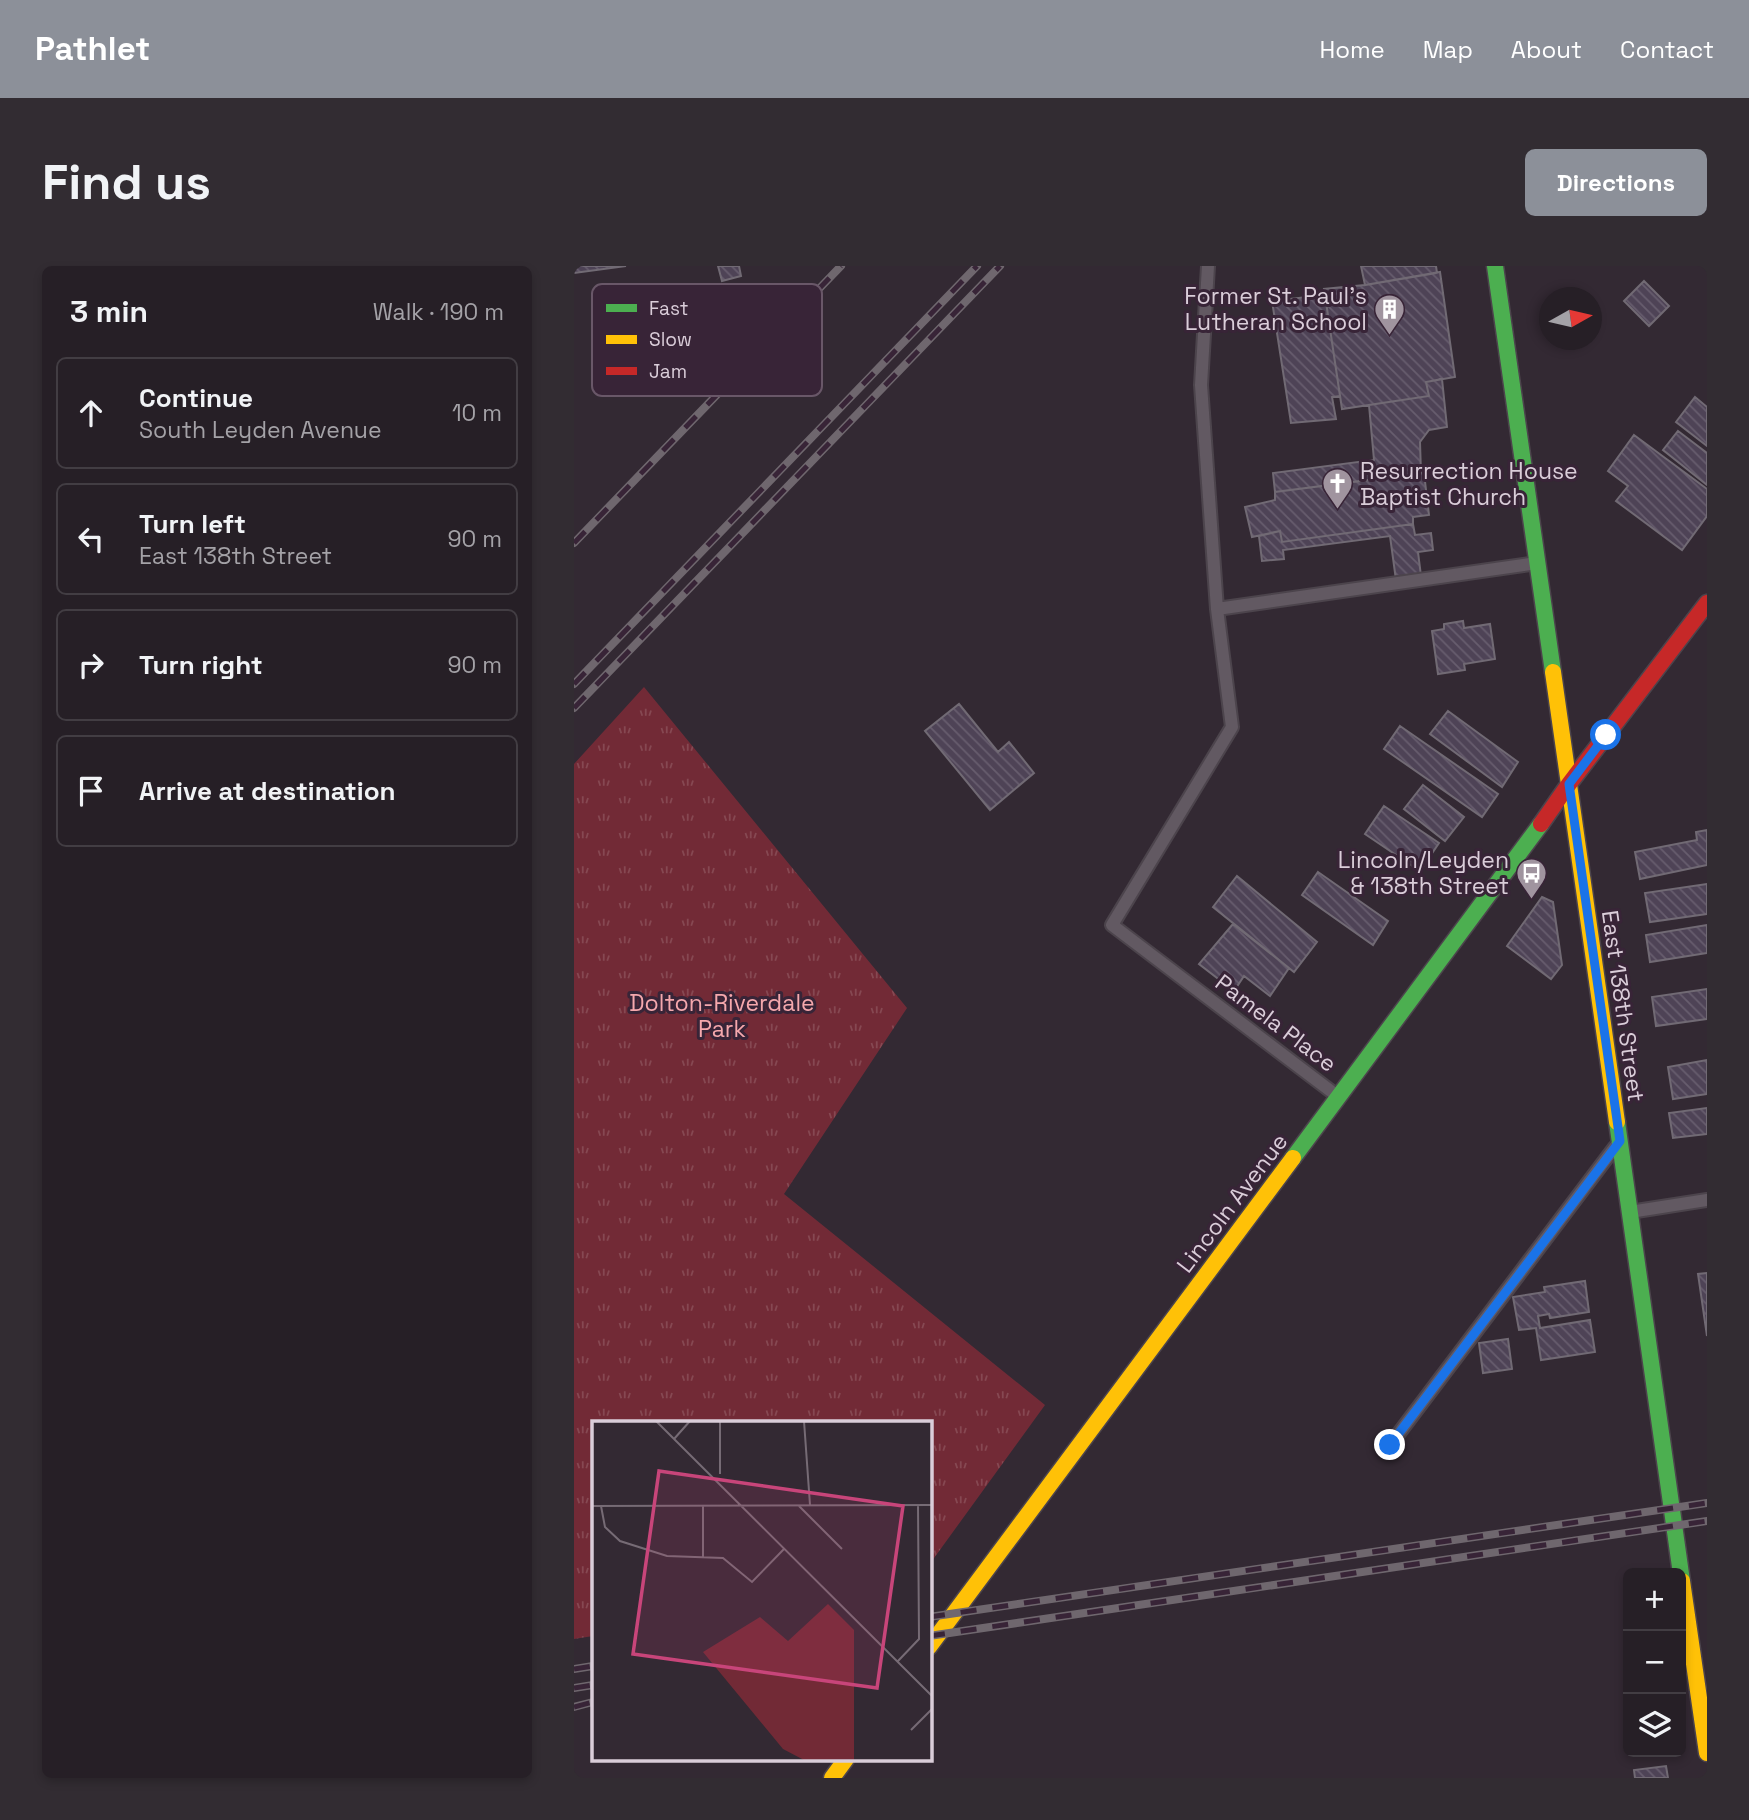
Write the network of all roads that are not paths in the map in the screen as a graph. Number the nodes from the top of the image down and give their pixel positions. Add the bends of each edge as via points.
1 (1208, 266) edge
2 (1495, 266) edge
3 (1537, 563) junction
4 (1707, 603) edge
5 (1217, 609) junction
6 (1569, 784) junction
7 (1339, 1097) junction
8 (1620, 1141) junction
9 (1707, 1200) edge
10 (1630, 1212) junction
11 (1390, 1445) dead end
12 (931, 1644) edge
13 (1707, 1753) edge
14 (845, 1760) edge
15 (832, 1778) edge

1 - 5 lane via 1201,385
2 - 3 street, East 138th Street
3 - 5 lane
3 - 6 street, East 138th Street
4 - 6 street, Lincoln Avenue
5 - 7 lane, Pamela Place via 1233,727 1112,925
6 - 7 street, Lincoln Avenue
6 - 8 street, East 138th Street
7 - 12 street, Lincoln Avenue
8 - 10 street, East 138th Street
8 - 11 lane
9 - 10 lane
10 - 13 street, East 138th Street
14 - 15 street

